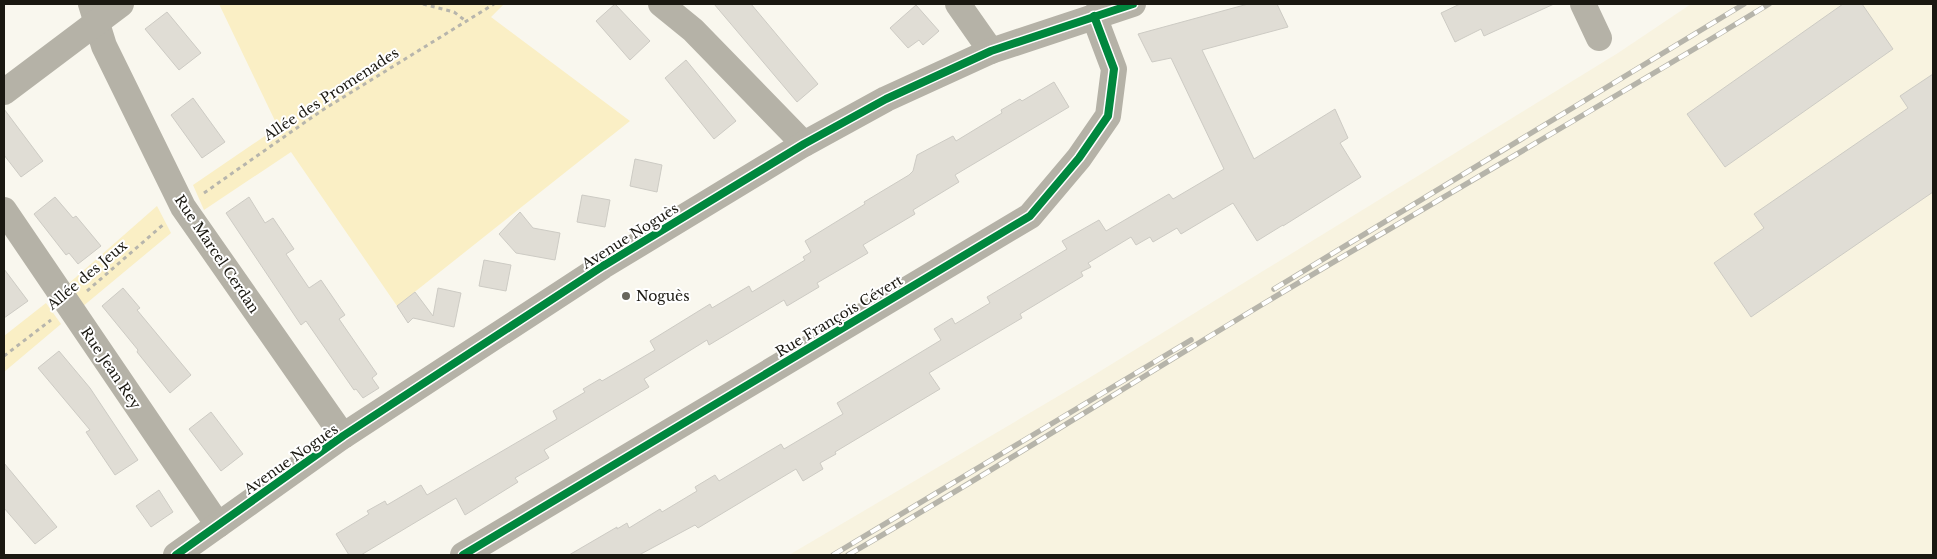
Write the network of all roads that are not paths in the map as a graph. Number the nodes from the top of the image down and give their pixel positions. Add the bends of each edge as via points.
1 (121, 4) edge
2 (661, 4) edge
3 (958, 4) edge
4 (1133, 4) edge
5 (1583, 4) edge
6 (94, 14) edge
7 (1094, 16) junction
8 (1598, 38) dead end
9 (992, 51) junction
10 (4, 92) edge
11 (804, 144) junction
12 (4, 210) edge
13 (344, 436) junction
14 (218, 525) junction
15 (176, 555) edge
16 (463, 555) edge

1 - 6 street
2 - 11 street via 693,30
3 - 9 street
4 - 7 street, Avenue Noguès
5 - 8 street
6 - 10 street
6 - 13 street, Rue Marcel Cerdan via 104,46 183,207
7 - 9 street, Avenue Noguès
7 - 16 street, Rue François Cévert via 1114,69 1108,116 1079,158 1030,216
9 - 11 street, Avenue Noguès via 886,99
11 - 13 street, Avenue Noguès via 603,266
12 - 14 street, Rue Jean Rey
13 - 14 street, Avenue Noguès
14 - 15 street, Avenue Noguès

